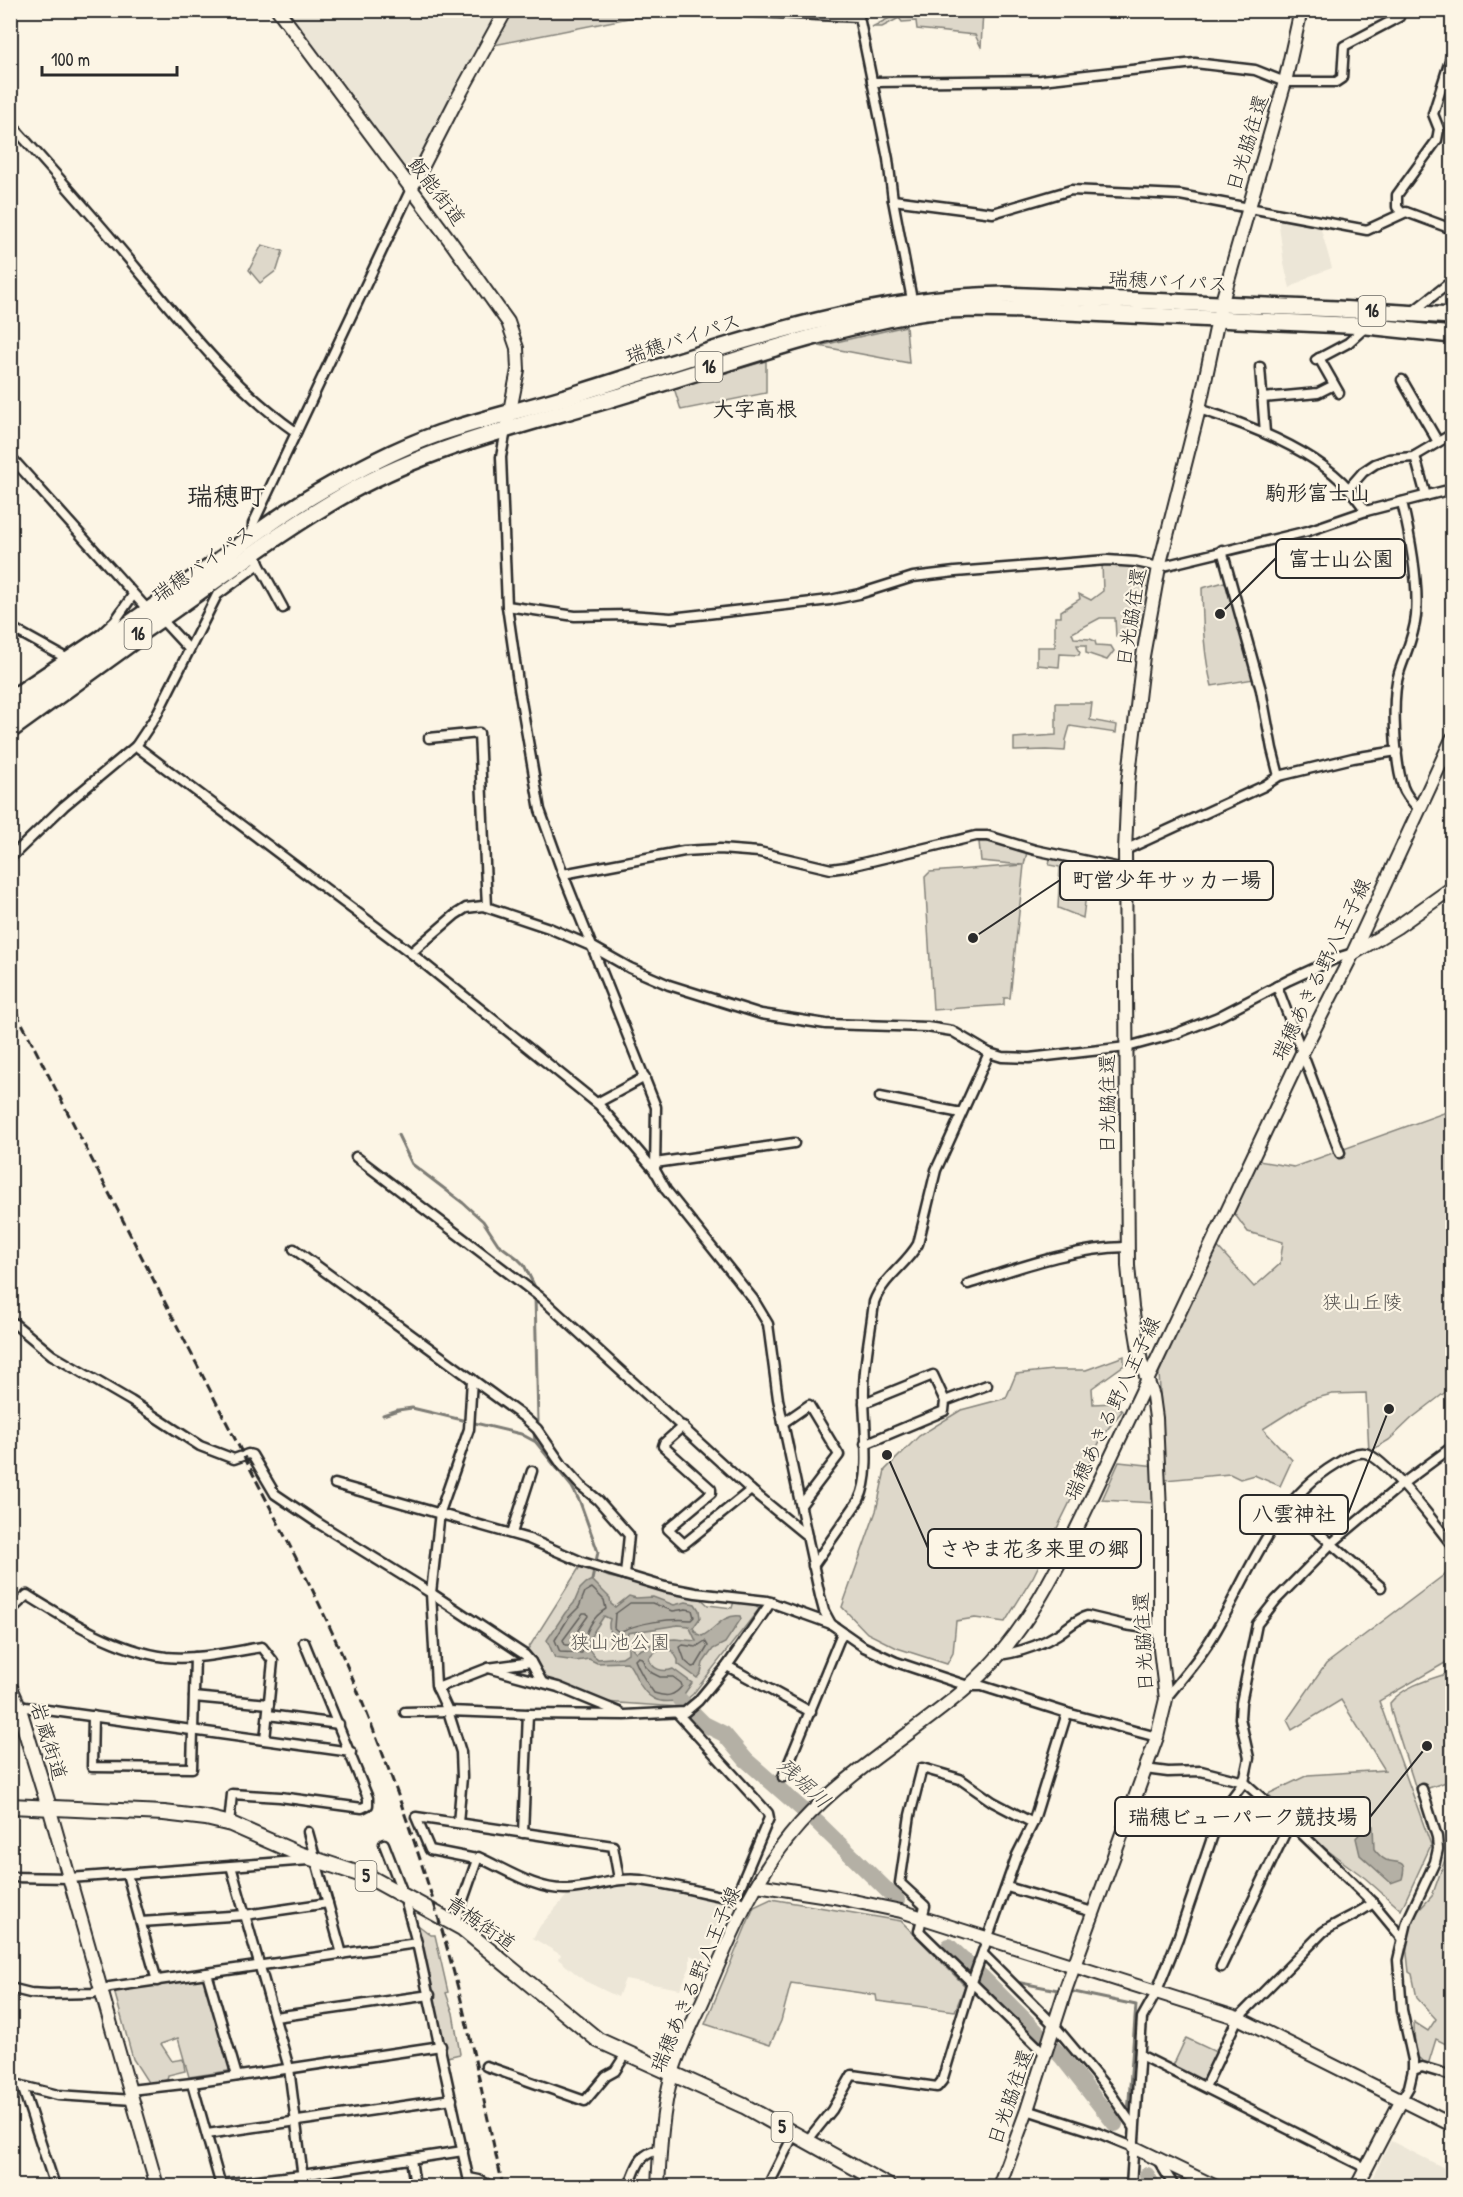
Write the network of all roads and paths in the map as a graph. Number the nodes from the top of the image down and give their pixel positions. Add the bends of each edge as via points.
1 (278, 10) edge
2 (506, 10) edge
3 (710, 10) edge
4 (1301, 10) edge
5 (858, 14) edge
6 (1399, 17) dead end
7 (1452, 54) edge
8 (872, 82) junction
9 (1285, 82) junction
10 (10, 123) edge
11 (411, 189) junction
12 (893, 200) junction
13 (1248, 208) junction
14 (1402, 213) junction
15 (1452, 229) edge
16 (1452, 281) edge
17 (913, 308) junction
18 (1219, 312) junction
19 (1411, 314) junction
20 (1452, 316) edge
21 (1367, 326) junction
22 (1452, 335) edge
23 (1260, 367) dead end
24 (1402, 380) dead end
25 (1262, 398) junction
26 (1199, 409) junction
27 (510, 413) junction
28 (506, 430) junction
29 (296, 432) junction
30 (1265, 433) junction
31 (1452, 434) edge
32 (1438, 442) junction
33 (10, 456) edge
34 (1415, 456) junction
35 (1349, 488) junction
36 (1452, 489) edge
37 (1426, 496) junction
38 (1402, 502) junction
39 (1366, 511) junction
40 (1222, 550) junction
41 (256, 551) junction
42 (1159, 567) junction
43 (133, 595) junction
44 (507, 606) junction
45 (283, 608) dead end
46 (148, 610) junction
47 (167, 617) junction
48 (10, 627) edge
49 (189, 649) junction
50 (66, 658) junction
51 (13, 710) edge
52 (10, 735) edge
53 (429, 738) dead end
54 (1452, 739) edge
55 (136, 746) junction
56 (1397, 751) junction
57 (1279, 776) junction
58 (1419, 809) junction
59 (1125, 850) junction
60 (10, 858) edge
61 (1125, 869) junction
62 (563, 874) junction
63 (1452, 888) edge
64 (487, 907) junction
65 (591, 946) junction
66 (411, 953) junction
67 (1353, 953) junction
68 (1277, 986) junction
69 (1127, 1047) junction
70 (1303, 1051) junction
71 (989, 1053) junction
72 (645, 1077) junction
73 (880, 1097) dead end
74 (597, 1103) junction
75 (961, 1113) junction
76 (794, 1143) dead end
77 (1340, 1153) dead end
78 (356, 1157) dead end
79 (655, 1167) junction
80 (1127, 1247) junction
81 (294, 1249) dead end
82 (968, 1284) dead end
83 (10, 1320) edge
84 (1147, 1378) junction
85 (472, 1379) junction
86 (987, 1385) dead end
87 (945, 1401) junction
88 (864, 1403) junction
89 (783, 1423) junction
90 (683, 1426) junction
91 (865, 1444) junction
92 (1452, 1446) edge
93 (532, 1471) dead end
94 (335, 1484) dead end
95 (1402, 1484) junction
96 (752, 1490) junction
97 (801, 1505) junction
98 (1288, 1506) junction
99 (440, 1512) junction
100 (512, 1533) junction
101 (807, 1536) junction
102 (1332, 1543) junction
103 (1452, 1545) edge
104 (813, 1566) junction
105 (625, 1575) junction
106 (1381, 1587) dead end
107 (431, 1593) junction
108 (771, 1602) junction
109 (10, 1611) edge
110 (831, 1624) junction
111 (1159, 1630) junction
112 (842, 1633) junction
113 (304, 1642) dead end
114 (999, 1655) junction
115 (195, 1657) junction
116 (531, 1662) junction
117 (727, 1666) junction
118 (488, 1668) junction
119 (542, 1682) junction
120 (968, 1686) junction
121 (10, 1688) edge
122 (437, 1688) junction
123 (194, 1697) junction
124 (1166, 1698) junction
125 (269, 1704) junction
126 (18, 1706) junction
127 (448, 1711) junction
128 (405, 1712) dead end
129 (811, 1712) junction
130 (682, 1713) junction
131 (1067, 1713) junction
132 (528, 1714) junction
133 (268, 1715) junction
134 (625, 1715) junction
135 (93, 1716) junction
136 (339, 1724) junction
137 (194, 1730) junction
138 (1157, 1737) junction
139 (265, 1740) junction
140 (351, 1752) junction
141 (1145, 1769) junction
142 (783, 1777) dead end
143 (1244, 1782) junction
144 (1422, 1789) dead end
145 (10, 1806) edge
146 (49, 1807) junction
147 (458, 1823) junction
148 (1033, 1823) junction
149 (1290, 1823) junction
150 (229, 1824) junction
151 (308, 1832) dead end
152 (523, 1833) junction
153 (384, 1844) dead end
154 (476, 1859) junction
155 (315, 1860) junction
156 (231, 1866) junction
157 (127, 1874) junction
158 (10, 1877) edge
159 (70, 1878) junction
160 (619, 1879) junction
161 (757, 1885) junction
162 (1006, 1887) junction
163 (404, 1896) junction
164 (740, 1901) junction
165 (328, 1903) junction
166 (1373, 1903) junction
167 (1094, 1912) junction
168 (245, 1915) junction
169 (924, 1918) junction
170 (141, 1922) junction
171 (455, 1923) junction
172 (1402, 1938) junction
173 (988, 1939) junction
174 (417, 1943) junction
175 (342, 1954) junction
176 (982, 1956) junction
177 (260, 1966) junction
178 (1074, 1967) junction
179 (1221, 1967) dead end
180 (207, 1973) junction
181 (973, 1979) junction
182 (157, 1981) junction
183 (10, 1988) edge
184 (101, 1990) junction
185 (1155, 1993) junction
186 (430, 1995) junction
187 (275, 2017) junction
188 (1238, 2018) junction
189 (1054, 2027) junction
190 (441, 2046) junction
191 (1046, 2052) junction
192 (626, 2054) junction
193 (1140, 2055) junction
194 (486, 2066) dead end
195 (288, 2068) junction
196 (1413, 2070) junction
197 (672, 2074) junction
198 (237, 2076) junction
199 (1452, 2076) edge
200 (10, 2083) edge
201 (192, 2084) junction
202 (22, 2086) junction
203 (1205, 2087) junction
204 (131, 2095) junction
205 (452, 2099) junction
206 (1402, 2099) junction
207 (1027, 2110) junction
208 (296, 2121) junction
209 (1452, 2125) edge
210 (1134, 2127) junction
211 (207, 2134) junction
212 (794, 2134) junction
213 (807, 2141) junction
214 (1132, 2147) junction
215 (660, 2150) junction
216 (463, 2151) junction
217 (411, 2159) junction
218 (1158, 2160) junction
219 (1366, 2168) junction
220 (1133, 2174) junction
221 (302, 2175) junction
222 (470, 2182) edge
223 (221, 2185) edge
224 (55, 2187) edge
225 (157, 2187) edge
226 (304, 2187) edge
227 (415, 2187) edge
228 (491, 2187) edge
229 (629, 2187) edge
230 (658, 2187) edge
231 (768, 2187) edge
232 (888, 2187) edge
233 (999, 2187) edge
234 (1131, 2187) edge
235 (1140, 2187) edge
236 (1174, 2187) edge
237 (1214, 2187) edge
238 (1357, 2187) edge

1 - 11 street, 飯能街道
2 - 11 street
3 - 5 street
4 - 9 street, 日光脇往還
5 - 8 street
6 - 9 street via 1344,46 1342,78 1336,82
7 - 14 street via 1433,114 1439,135 1397,195 1397,207
8 - 9 street via 1051,79 1195,63 1255,70
8 - 12 street
9 - 13 street, 日光脇往還
10 - 29 street via 200,344 269,413
11 - 27 street, 飯能街道 via 508,322 518,356
11 - 29 street
12 - 13 street via 993,213 1071,190 1180,195
12 - 17 street
13 - 14 street via 1366,230
13 - 18 street, 日光脇往還
14 - 15 street
16 - 19 street
17 - 18 highway, 瑞穂バイパス / 16 via 970,296 1004,295
17 - 27 highway, 瑞穂バイパス / 16 via 790,326
17 - 28 highway, 瑞穂バイパス / 16
18 - 19 highway, 瑞穂バイパス / 16 via 1337,309
18 - 21 highway, 瑞穂バイパス / 16
18 - 26 street, 日光脇往還
19 - 20 highway, 瑞穂バイパス / 16
21 - 22 highway, 瑞穂バイパス / 16
21 - 25 street via 1348,343 1317,359 1336,389
23 - 25 street
24 - 32 street
25 - 30 street
26 - 30 street
26 - 42 street, 日光脇往還
27 - 28 street, 飯能街道
27 - 41 highway, 瑞穂バイパス / 16 via 455,428 379,459 329,485
28 - 41 highway, 瑞穂バイパス / 16 via 429,455 373,480
28 - 44 street via 501,457
29 - 41 street via 253,524
30 - 35 street via 1318,463
31 - 32 street
32 - 34 street
33 - 43 street
34 - 35 street via 1376,464
34 - 37 street
35 - 39 street
36 - 37 street
37 - 38 street
38 - 39 street
38 - 56 street via 1411,550 1416,615 1399,674
39 - 40 street via 1308,531
40 - 42 street
40 - 57 street via 1261,690
41 - 45 street
41 - 46 highway, 瑞穂バイパス / 16
41 - 47 highway, 瑞穂バイパス / 16
41 - 49 street via 217,595
42 - 44 street via 1107,560 956,572 914,577 821,601 671,618 575,616
42 - 59 street, 日光脇往還 via 1137,704
43 - 46 street
43 - 50 street via 115,621
44 - 62 street via 540,810
46 - 51 highway, 瑞穂バイパス / 16
47 - 49 street
47 - 51 highway, 瑞穂バイパス / 16
47 - 52 street via 126,652
48 - 50 street
49 - 55 street via 156,716
50 - 51 street
53 - 64 street via 479,734
54 - 58 street, 瑞穂あきる野八王子線
55 - 60 street
55 - 66 street
56 - 57 street
56 - 58 street via 1405,794
57 - 59 street
58 - 67 street, 瑞穂あきる野八王子線
59 - 61 street, 日光脇往還
61 - 62 street via 976,836 839,868 759,852 720,849 684,851
61 - 69 street, 日光脇往還
62 - 65 street
63 - 67 street
64 - 65 street
64 - 66 street via 466,908
65 - 71 street via 669,985 761,1014 826,1024 952,1031
65 - 72 street
66 - 74 street
67 - 68 street
67 - 70 street, 瑞穂あきる野八王子線
68 - 69 street via 1199,1026
68 - 70 street
69 - 71 street via 1029,1058
69 - 80 street, 日光脇往還
70 - 77 street
70 - 84 street, 瑞穂あきる野八王子線
71 - 75 street
72 - 74 street
72 - 79 street via 656,1107
73 - 75 street
74 - 79 street
75 - 88 street via 936,1170 918,1244 883,1285 874,1302
76 - 79 street
78 - 90 street via 536,1294
79 - 89 street via 666,1190 753,1299 768,1324
80 - 82 street via 1049,1258
80 - 84 street, 日光脇往還 via 1132,1307
81 - 85 street
83 - 107 street via 52,1355 200,1446 234,1459 252,1455 275,1494
84 - 111 street, 日光脇往還 via 1153,1396 1159,1463
84 - 114 street, 瑞穂あきる野八王子線 via 1058,1568 1028,1618
85 - 99 street via 469,1422
85 - 105 street via 536,1428 562,1465 629,1535
86 - 87 street
87 - 88 street via 933,1375
87 - 91 street via 944,1411
88 - 91 street
89 - 97 street
89 - 97 street via 809,1406 839,1455
90 - 96 street
90 - 96 street via 663,1446 711,1489 668,1529 684,1544
91 - 104 street via 864,1488
92 - 95 street
93 - 100 street
94 - 99 street
95 - 98 street via 1363,1452 1330,1467
95 - 102 street
95 - 103 street
96 - 101 street
97 - 101 street
98 - 102 street
98 - 124 street via 1267,1535 1217,1630
99 - 100 street
99 - 107 street
100 - 105 street
101 - 104 street
102 - 106 street
102 - 143 street via 1257,1624 1241,1703 1240,1718 1249,1758
104 - 110 street
105 - 108 street via 678,1590
107 - 116 street
107 - 122 street
108 - 110 street
108 - 117 street
109 - 115 street via 27,1594 127,1648 166,1657
110 - 112 street
111 - 114 street via 1087,1616 1038,1646
111 - 124 street, 日光脇往還
112 - 120 street via 896,1662
112 - 129 street
113 - 136 street
114 - 120 street, 瑞穂あきる野八王子線
115 - 123 street
115 - 125 street via 262,1647 273,1661
116 - 118 street
116 - 119 street
117 - 129 street
117 - 130 street via 698,1701
118 - 119 street
118 - 122 street
119 - 134 street
120 - 131 street via 982,1686
120 - 161 street, 瑞穂あきる野八王子線 via 817,1808 781,1848
121 - 126 main road, 岩蔵街道
122 - 127 street
123 - 125 street
123 - 137 street
124 - 138 street, 日光脇往還
125 - 133 street
126 - 135 street
126 - 146 main road, 岩蔵街道
127 - 128 street
127 - 132 street
127 - 147 street via 461,1752
129 - 142 street
130 - 134 street
130 - 164 street via 770,1818
131 - 138 street
131 - 148 street
132 - 134 street
132 - 152 street
133 - 136 street
133 - 139 street
135 - 137 street
135 - 137 street via 92,1767 192,1768
136 - 140 street
137 - 139 street
138 - 141 street, 日光脇往還
139 - 140 street
140 - 150 street via 368,1798 366,1808 231,1794
141 - 143 street via 1209,1772
141 - 167 street, 日光脇往還
143 - 149 street
143 - 185 street via 1217,1823
144 - 172 street via 1438,1849 1436,1862
145 - 146 main road, 青梅街道 / 5
146 - 150 main road, 青梅街道 / 5 via 164,1812
146 - 159 street
147 - 152 street
147 - 154 street via 416,1817 429,1850
148 - 162 street
148 - 169 street via 960,1779 922,1768 900,1883 925,1906
149 - 166 street
149 - 179 street
150 - 155 main road, 青梅街道 / 5
151 - 155 street
152 - 160 street via 613,1846
153 - 163 street
154 - 160 street via 556,1889
154 - 171 street
155 - 156 street
155 - 163 main road, 青梅街道 / 5 via 365,1875
155 - 165 street
156 - 157 street
156 - 168 street
157 - 159 street
157 - 170 street
158 - 159 street
159 - 184 street
160 - 164 street
161 - 164 street, 瑞穂あきる野八王子線
161 - 169 street via 880,1906
162 - 167 street
162 - 173 street
163 - 171 main road, 青梅街道 / 5
163 - 174 street
164 - 197 street, 瑞穂あきる野八王子線
165 - 168 street
165 - 175 street
166 - 172 street
166 - 188 street via 1323,1932
167 - 178 street, 日光脇往還
168 - 170 street
168 - 177 street
169 - 173 street
169 - 181 street via 919,1931
170 - 182 street
171 - 192 main road, 青梅街道 / 5 via 598,2040
172 - 196 street via 1399,1983
173 - 176 street
173 - 178 street
174 - 175 street
174 - 186 street
175 - 177 street
176 - 181 street
176 - 189 street
177 - 180 street
177 - 187 street
178 - 185 street
178 - 189 street, 日光脇往還
180 - 182 street
180 - 198 street
181 - 191 street
181 - 213 street via 937,2087 852,2075 832,2110
182 - 184 street
183 - 184 street via 48,1994
184 - 204 street
185 - 188 street
185 - 193 street via 1142,2018
186 - 187 street
186 - 190 street
187 - 195 street
188 - 203 street
188 - 206 street
189 - 191 street, 日光脇往還
189 - 210 street via 1106,2087
190 - 195 street
190 - 205 street
191 - 207 street, 日光脇往還
192 - 194 street via 585,2101
192 - 197 main road, 青梅街道 / 5
193 - 203 street
193 - 210 street
195 - 198 street
195 - 208 street
196 - 199 street via 1422,2067
196 - 206 street
197 - 212 main road, 青梅街道 / 5 via 744,2106
197 - 215 street, 瑞穂あきる野八王子線
198 - 201 street
200 - 202 street
201 - 204 street
201 - 211 street
202 - 204 street via 58,2095
202 - 224 street
203 - 219 street
204 - 225 street
205 - 208 street
205 - 216 street
206 - 209 street
206 - 219 street
207 - 214 street
207 - 233 street, 日光脇往還
208 - 211 street
208 - 221 street
210 - 214 street
211 - 223 street
212 - 213 main road, 青梅街道 / 5
212 - 231 street
213 - 232 main road, 青梅街道 / 5
214 - 218 street
214 - 220 street
215 - 229 street via 648,2151 643,2156
215 - 230 street, 瑞穂あきる野八王子線
216 - 217 street
216 - 222 street
217 - 221 street
217 - 227 street
218 - 236 street
218 - 237 street
219 - 238 street
220 - 234 street
220 - 235 street
221 - 223 street
221 - 226 street
222 - 228 street via 479,2180

